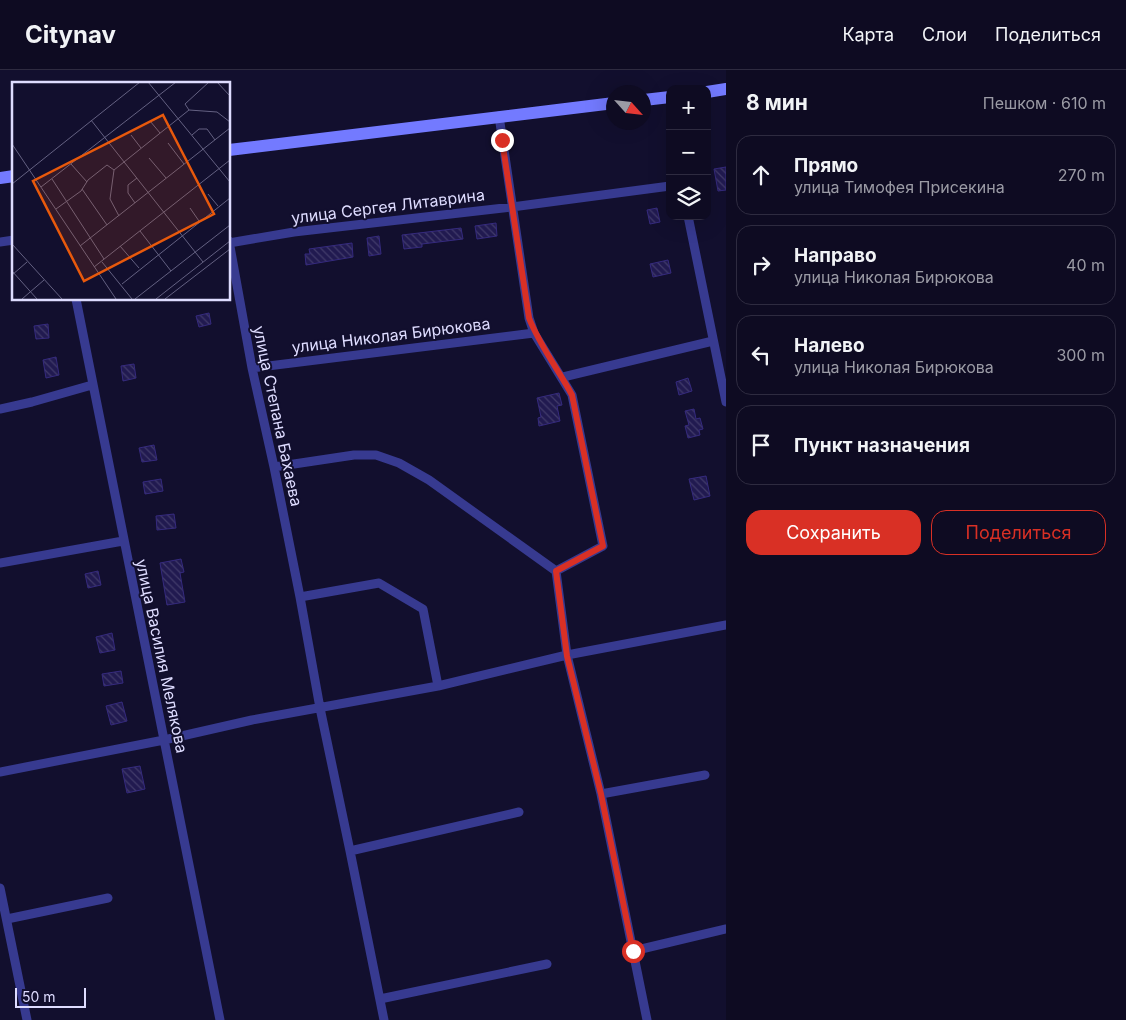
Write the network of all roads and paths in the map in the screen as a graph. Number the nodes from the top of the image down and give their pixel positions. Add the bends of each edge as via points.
1 (726, 89) edge
2 (711, 91) edge
3 (666, 97) edge
4 (651, 99) edge
5 (606, 104) edge
6 (499, 116) junction
7 (230, 150) edge
8 (666, 187) edge
9 (512, 207) junction
10 (689, 220) edge
11 (230, 242) edge
12 (230, 247) edge
13 (76, 300) edge
14 (534, 333) junction
15 (713, 341) junction
16 (252, 368) junction
17 (563, 377) junction
18 (92, 385) junction
19 (726, 402) edge
20 (0, 409) edge
21 (274, 467) junction
22 (123, 541) junction
23 (0, 563) edge
24 (556, 571) junction
25 (300, 596) junction
26 (726, 625) edge
27 (567, 656) junction
28 (438, 686) junction
29 (320, 708) junction
30 (164, 740) junction
31 (0, 772) edge
32 (705, 775) dead end
33 (601, 794) junction
34 (519, 812) dead end
35 (350, 851) junction
36 (0, 888) edge
37 (108, 898) dead end
38 (7, 919) junction
39 (726, 929) edge
40 (633, 951) junction
41 (547, 964) dead end
42 (380, 999) junction
43 (27, 1020) edge
44 (220, 1020) edge
45 (384, 1020) edge
46 (647, 1020) edge

1 - 2 main road
3 - 4 main road
5 - 6 main road
6 - 7 main road
6 - 9 street
8 - 9 street, улица Сергея Литаврина
9 - 11 street, улица Сергея Литаврина
9 - 14 street
10 - 15 street
12 - 16 street, улица Степана Бахаева
13 - 18 street, улица Василия Мелякова
14 - 16 street, улица Николая Бирюкова
14 - 17 street
15 - 17 street
15 - 19 street
16 - 21 street, улица Степана Бахаева
17 - 24 street via 572,395 603,546
18 - 20 street
18 - 22 street, улица Василия Мелякова
21 - 24 street via 376,455 399,463 429,480
21 - 25 street, улица Степана Бахаева
22 - 23 street
22 - 30 street, улица Василия Мелякова
24 - 27 street
25 - 28 street via 380,584 423,609
25 - 29 street, улица Степана Бахаева
26 - 27 street
27 - 28 street
27 - 33 street
28 - 29 street
29 - 30 street
29 - 35 street, улица Степана Бахаева
30 - 31 street
30 - 44 street, улица Василия Мелякова
32 - 33 street
33 - 40 street
34 - 35 street
35 - 42 street, улица Степана Бахаева
36 - 38 street
37 - 38 street
38 - 43 street
39 - 40 street
40 - 46 street
41 - 42 street
42 - 45 street, улица Степана Бахаева

